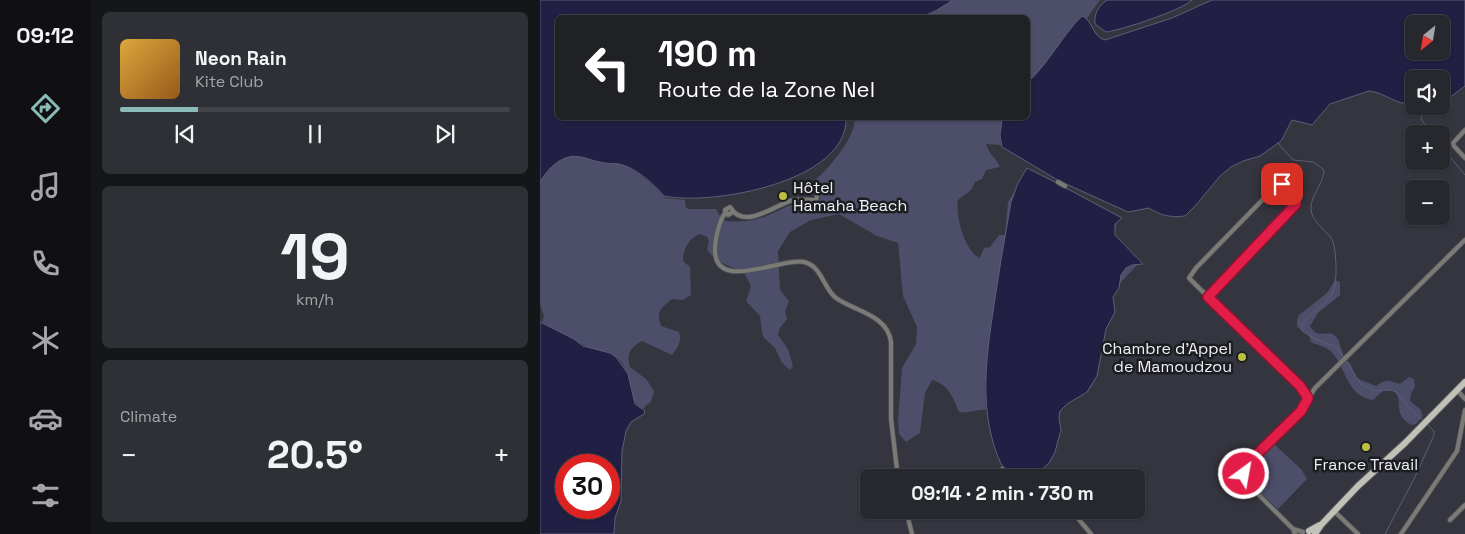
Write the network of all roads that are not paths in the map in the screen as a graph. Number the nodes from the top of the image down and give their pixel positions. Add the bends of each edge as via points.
1 (1465, 130) edge
2 (1465, 158) edge
3 (1058, 182) dead end
4 (806, 186) dead end
5 (1065, 186) dead end
6 (733, 212) junction
7 (725, 213) junction
8 (1465, 240) edge
9 (1208, 297) junction
10 (1462, 387) edge
11 (1308, 398) junction
12 (1465, 399) edge
13 (1465, 410) edge
14 (1461, 432) junction
15 (1465, 436) edge
16 (1459, 438) junction
17 (1465, 441) edge
18 (897, 469) edge
19 (1465, 505) edge
20 (1336, 510) junction
21 (908, 519) edge
22 (1078, 519) edge
23 (1450, 520) dead end
24 (1294, 532) edge
25 (1308, 533) edge
26 (912, 534) edge
27 (1091, 534) edge
28 (1358, 534) edge
29 (1401, 534) edge

1 - 2 street via 1453,143
3 - 5 street
4 - 6 street via 818,193 816,200 795,200 754,216 745,217
6 - 7 street via 730,215
6 - 7 street via 728,206
7 - 18 street via 715,248 716,259 721,266 740,272 787,261 808,263 815,267 834,297 878,321 887,330 891,342 891,419
8 - 11 street via 1314,388
9 - 9 street via 1293,209 1296,194 1286,184 1277,185 1191,273 1189,278
9 - 11 street via 1300,386
10 - 12 street
10 - 20 main road via 1367,476
11 - 24 street via 1301,411 1243,472 1249,485
13 - 14 street
14 - 15 street
14 - 16 street
16 - 17 street
16 - 29 street via 1456,451
19 - 23 street
20 - 25 main road
20 - 28 street
21 - 26 street
22 - 27 street
24 - 25 street

